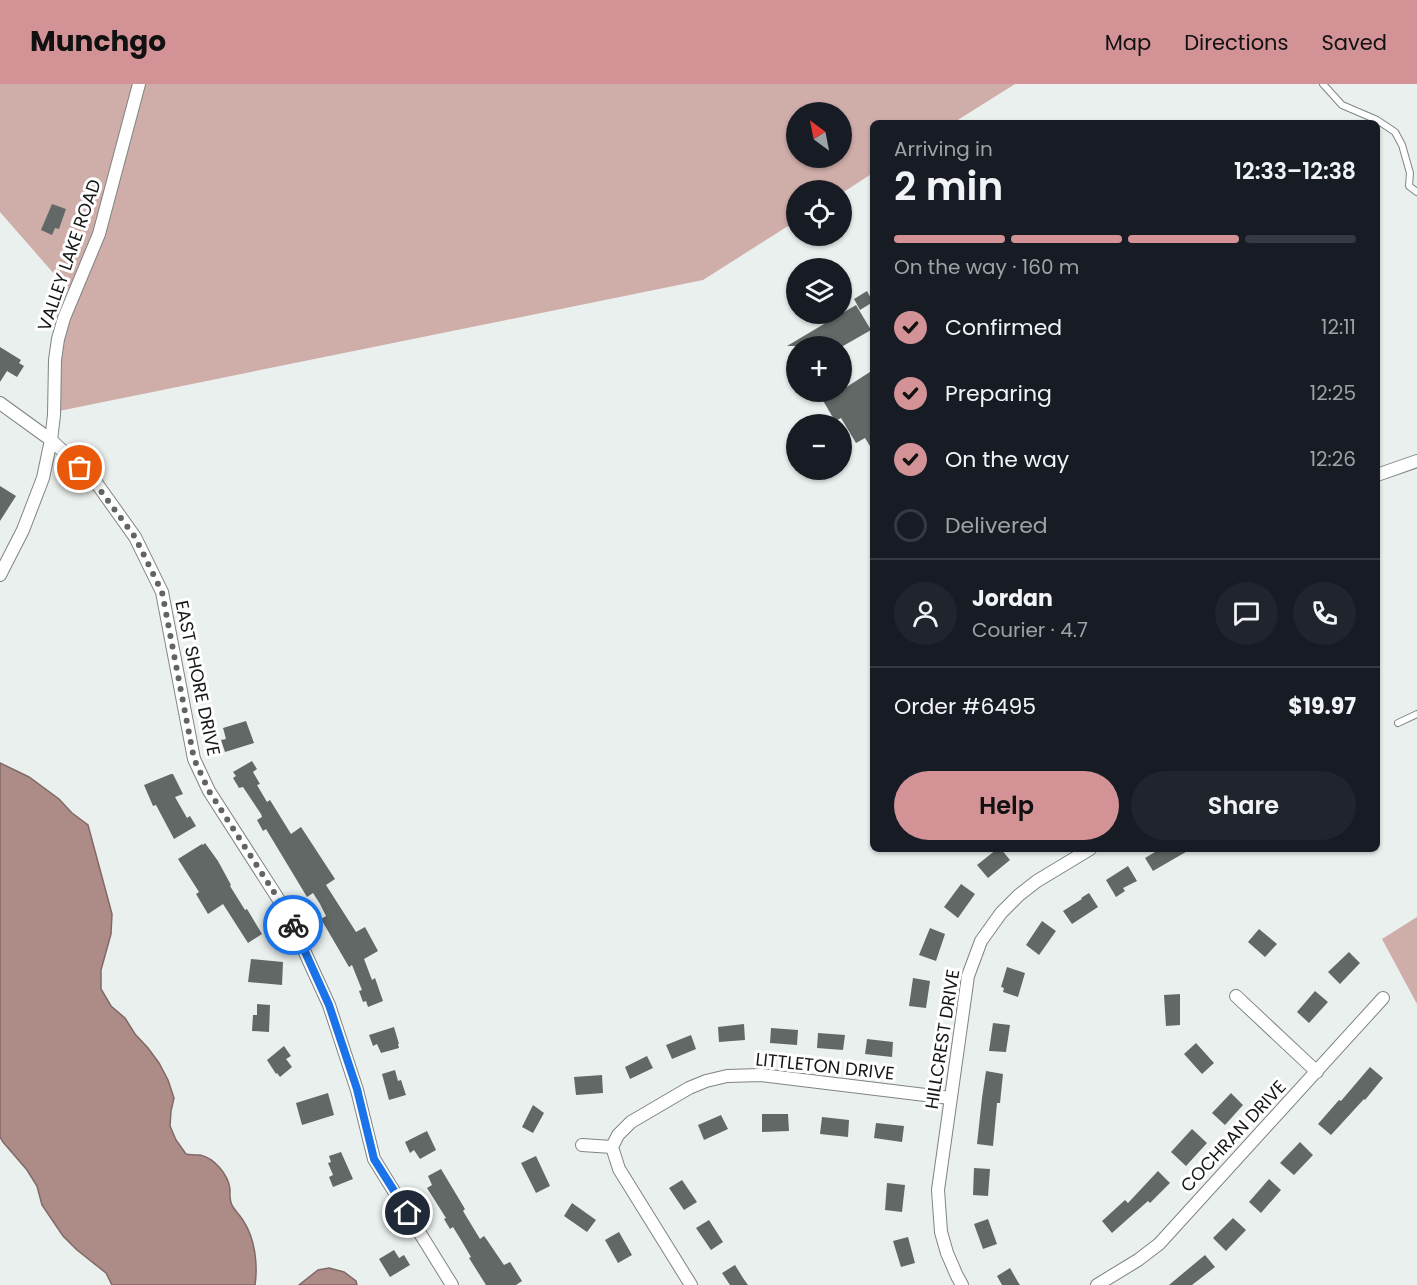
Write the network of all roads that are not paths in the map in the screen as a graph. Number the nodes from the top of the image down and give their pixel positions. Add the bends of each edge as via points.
1 (139, 84) edge
2 (1323, 84) edge
3 (1377, 120) edge
4 (1380, 122) edge
5 (1417, 192) edge
6 (0, 403) edge
7 (51, 440) junction
8 (1417, 461) edge
9 (1380, 474) edge
10 (0, 575) edge
11 (1417, 714) edge
12 (1398, 723) dead end
13 (1085, 852) edge
14 (1236, 996) dead end
15 (1383, 998) dead end
16 (1317, 1072) junction
17 (950, 1098) junction
18 (582, 1145) dead end
19 (612, 1148) junction
20 (452, 1285) edge
21 (691, 1285) edge
22 (962, 1285) edge
23 (1097, 1285) edge

1 - 7 street, VALLEY LAKE ROAD via 99,234 58,339
2 - 3 lane via 1342,105
4 - 5 lane via 1395,132 1402,145 1410,186
6 - 7 street, EAST SHORE DRIVE
7 - 10 street, VALLEY LAKE ROAD via 43,478 24,530
7 - 20 street, EAST SHORE DRIVE via 115,509 135,537 162,592 194,759 209,791 286,911 329,1005 357,1089 374,1159
8 - 9 street
11 - 12 lane
13 - 17 street, HILLCREST DRIVE via 1019,895 1000,913 981,941 968,976
14 - 16 street
15 - 16 street, COCHRAN DRIVE
16 - 23 street, COCHRAN DRIVE via 1159,1244
17 - 19 street, LITTLETON DRIVE via 761,1075 727,1076 689,1088 631,1122
17 - 22 street, HILLCREST DRIVE via 938,1190 941,1232
18 - 19 street
19 - 21 street via 619,1169

